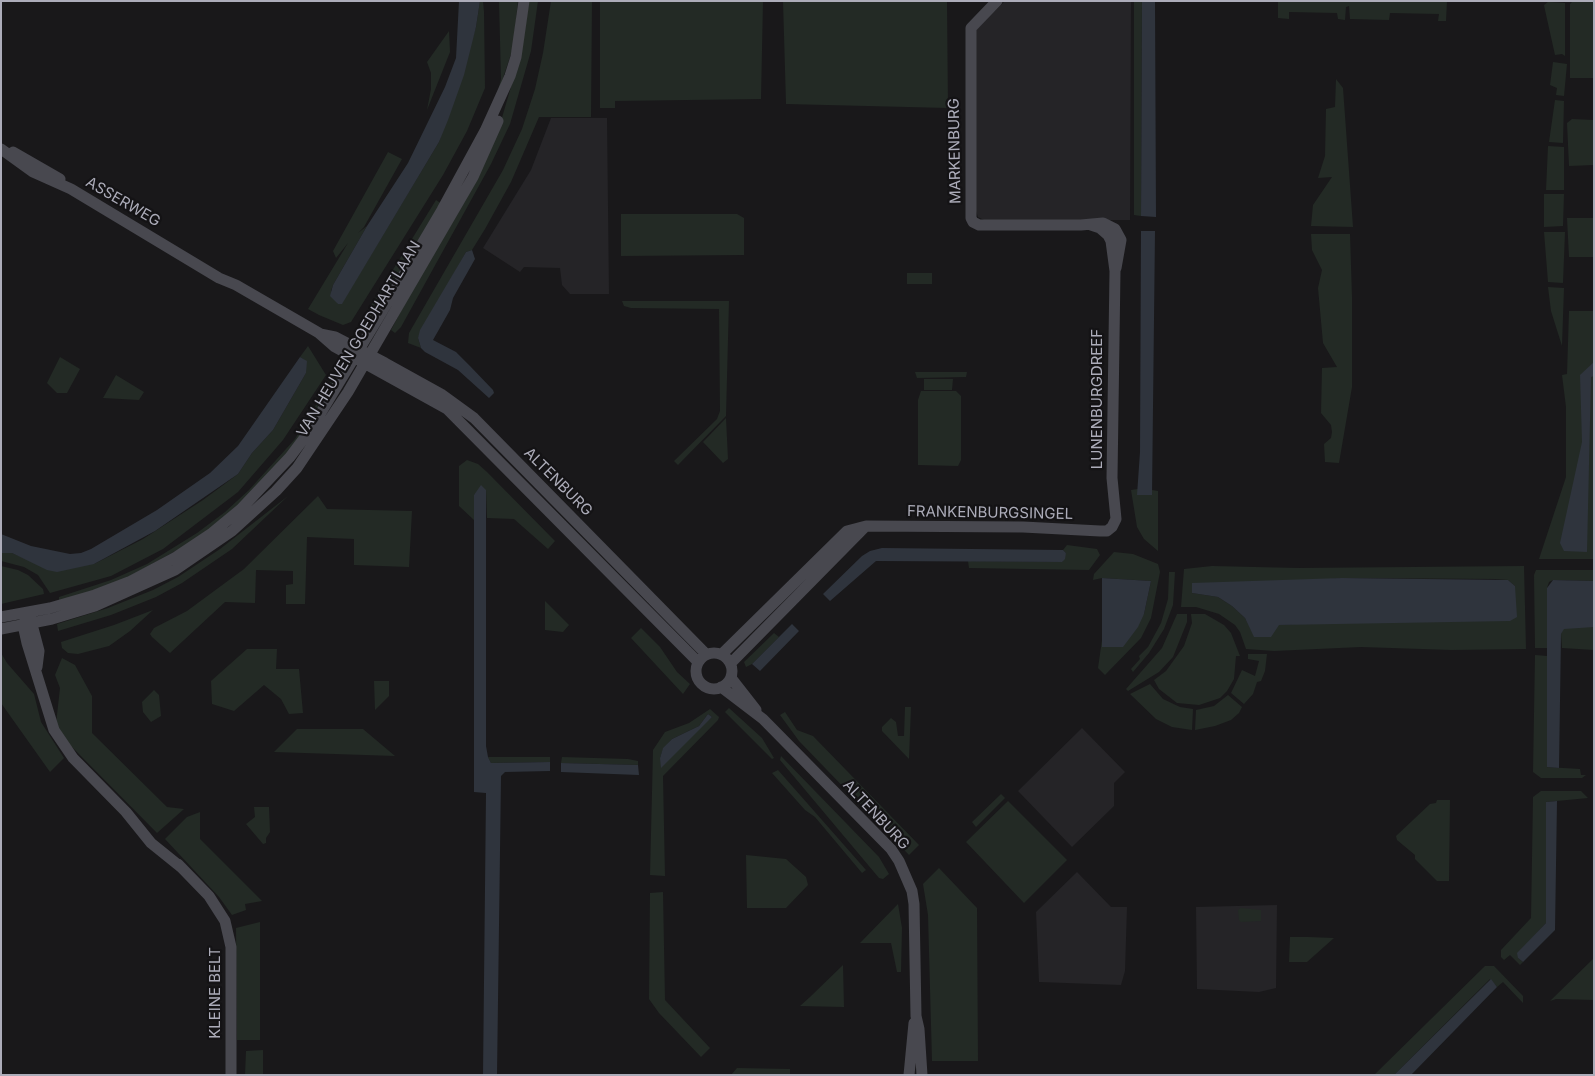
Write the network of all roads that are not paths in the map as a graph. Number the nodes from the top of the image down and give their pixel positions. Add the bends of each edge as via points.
1 (524, 1) edge
2 (997, 1) edge
3 (2, 149) edge
4 (1111, 232) joint
5 (362, 356) junction
6 (866, 526) junction
7 (1112, 527) joint
8 (1, 617) edge
9 (28, 620) junction
10 (1, 629) edge
11 (722, 654) junction
12 (702, 658) junction
13 (731, 663) junction
14 (731, 678) junction
15 (721, 687) junction
16 (763, 719) junction
17 (916, 1016) junction
18 (231, 1075) edge
19 (909, 1075) edge
20 (922, 1075) edge

1 - 5 street, VAN HEUVEN GOEDHARTLAAN via 510,86 484,155
2 - 4 street, MARKENBURG via 971,28 971,218 980,224 1091,225
3 - 5 street, ASSERWEG via 37,165 161,241 201,259 236,285 319,334 335,337
4 - 7 street, LUNENBURGDREEF via 1121,240 1115,271 1112,478 1116,519
5 - 9 street, VAN HEUVEN GOEDHARTLAAN via 290,457 241,509 212,532 176,557 129,582
5 - 12 street, ALTENBURG via 442,394 474,418
6 - 7 street, FRANKENBURGSINGEL via 1100,531
6 - 11 street, FRANKENBURGSINGEL via 847,531
6 - 13 street
8 - 9 street, VAN HEUVEN GOEDHARTLAAN
9 - 10 street, VAN HEUVEN GOEDHARTLAAN
9 - 18 street, KLEINE BELT via 37,670 54,730 73,758 152,843 209,896 226,921 231,947
11 - 12 street
11 - 13 street
12 - 15 street via 696,672 702,683 711,688
13 - 14 street
14 - 15 street
14 - 16 street, ALTENBURG
15 - 16 street, ALTENBURG
16 - 17 street, ALTENBURG via 891,849 906,875 914,904
17 - 19 street, ALTENBURG
17 - 20 street, ALTENBURG

